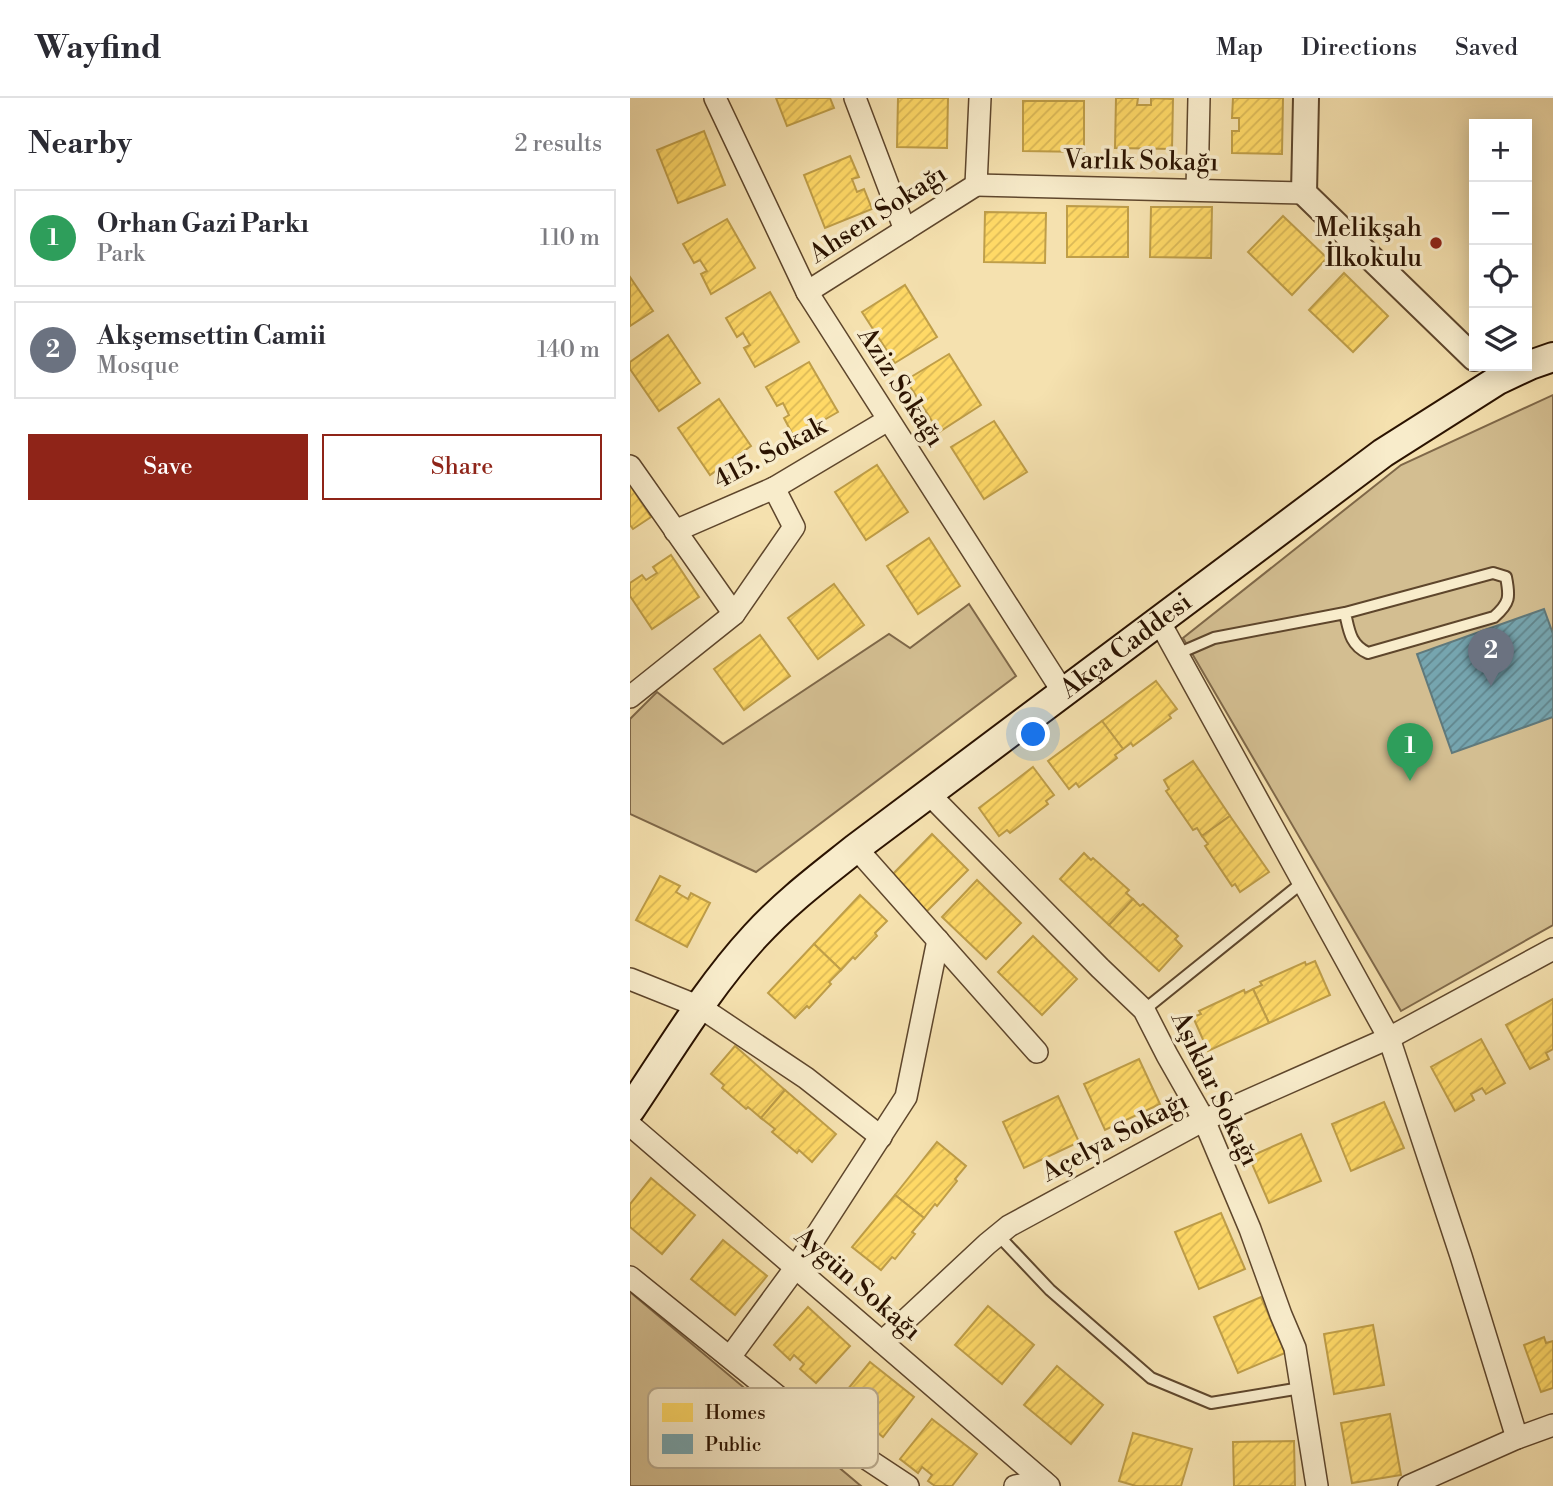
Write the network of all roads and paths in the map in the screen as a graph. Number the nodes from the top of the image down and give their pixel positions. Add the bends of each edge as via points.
1 (715, 98) edge
2 (855, 98) edge
3 (980, 98) edge
4 (1199, 98) edge
5 (1306, 98) edge
6 (976, 185) junction
7 (1197, 190) junction
8 (1304, 193) junction
9 (905, 230) junction
10 (807, 292) junction
11 (1469, 353) edge
12 (1553, 357) edge
13 (1490, 373) edge
14 (888, 420) junction
15 (630, 466) edge
16 (774, 488) junction
17 (675, 531) junction
18 (1345, 613) junction
19 (734, 614) junction
20 (1159, 621) junction
21 (1177, 654) junction
22 (1063, 692) junction
23 (630, 697) edge
24 (929, 794) junction
25 (856, 848) junction
26 (1303, 882) junction
27 (938, 940) junction
28 (1553, 949) edge
29 (630, 979) edge
30 (700, 1007) junction
31 (1144, 1010) junction
32 (1389, 1038) junction
33 (1037, 1052) dead end
34 (630, 1110) edge
35 (1204, 1120) junction
36 (630, 1125) edge
37 (881, 1137) junction
38 (998, 1234) junction
39 (796, 1268) junction
40 (630, 1277) edge
41 (882, 1342) junction
42 (730, 1357) junction
43 (768, 1388) edge
44 (1301, 1388) junction
45 (1553, 1425) edge
46 (1517, 1438) junction
47 (878, 1466) edge
48 (1046, 1483) edge
49 (908, 1486) edge
50 (1015, 1486) edge
51 (1317, 1486) edge
52 (1409, 1486) edge

1 - 10 street, Aziz Sokağı
2 - 9 street
3 - 6 street, Ahsen Sokağı
4 - 7 street
5 - 8 street
6 - 7 street, Varlık Sokağı
6 - 9 street, Ahsen Sokağı
7 - 8 street, Varlık Sokağı
8 - 11 street
9 - 10 street, Ahsen Sokağı
10 - 14 street, Aziz Sokağı
12 - 13 main road, Akça Caddesi
13 - 20 main road, Akça Caddesi
14 - 16 street, 415. Sokak
14 - 22 street, Aziz Sokağı
15 - 17 street
16 - 17 street, 415. Sokak
16 - 19 street via 794,527
17 - 19 street
18 - 18 lane via 1493,573 1506,578 1509,592 1505,607 1494,617 1368,653 1351,639
18 - 21 lane via 1214,638
19 - 23 street
20 - 21 street
20 - 22 main road, Akça Caddesi
21 - 26 street
22 - 24 main road, Akça Caddesi
24 - 25 main road, Akça Caddesi
24 - 31 street, Aşıklar Sokağı
25 - 27 street
25 - 30 main road, Akça Caddesi via 775,915
26 - 31 lane
26 - 32 street
27 - 33 street
27 - 37 street via 906,1097
28 - 32 street, Açelya Sokağı
29 - 30 street
30 - 34 main road, Akça Caddesi
30 - 37 street via 806,1078
31 - 35 street, Aşıklar Sokağı
32 - 35 street, Açelya Sokağı
32 - 46 street
35 - 38 street, Açelya Sokağı
35 - 44 street, Aşıklar Sokağı via 1295,1348
36 - 39 street, Aygün Sokağı
37 - 39 street
38 - 41 street, Açelya Sokağı
38 - 44 lane via 1050,1290 1151,1378 1211,1404
39 - 41 street, Aygün Sokağı
39 - 42 street
40 - 42 street
41 - 48 street, Aygün Sokağı
42 - 43 street
44 - 51 street, Aşıklar Sokağı
45 - 46 street
46 - 52 street
47 - 49 street
48 - 50 street

